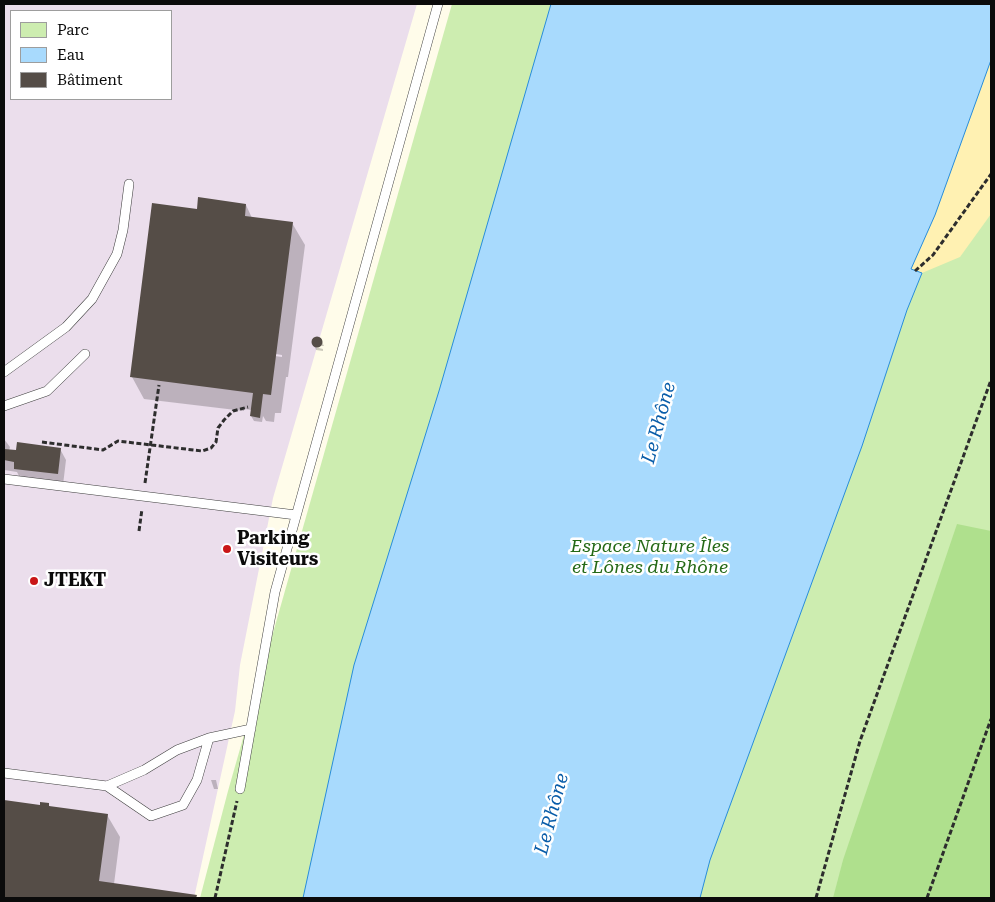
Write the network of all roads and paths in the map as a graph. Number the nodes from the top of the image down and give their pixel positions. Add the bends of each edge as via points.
1 (438, 4) edge
2 (991, 174) edge
3 (129, 184) dead end
4 (915, 271) dead end
5 (85, 354) dead end
6 (4, 372) edge
7 (991, 380) edge
8 (159, 385) dead end
9 (4, 406) edge
10 (248, 407) dead end
11 (42, 442) dead end
12 (151, 445) junction
13 (4, 479) edge
14 (144, 496) junction
15 (296, 515) junction
16 (139, 531) dead end
17 (991, 719) edge
18 (250, 728) junction
19 (209, 738) junction
20 (4, 773) edge
21 (108, 786) junction
22 (240, 789) joint
23 (215, 898) edge
24 (816, 898) edge
25 (927, 898) edge

1 - 15 lane
2 - 4 path via 933,255
3 - 6 lane via 117,254 92,299 66,327
5 - 9 lane via 47,391
7 - 24 path via 860,741
8 - 12 path
10 - 12 path via 233,412 224,420 211,448 202,451
11 - 12 path via 102,450 118,441
12 - 14 path
13 - 14 lane
14 - 15 lane
14 - 16 path
15 - 18 lane via 274,597
17 - 25 path
18 - 19 lane
18 - 22 lane
19 - 21 lane via 177,750
19 - 21 lane via 197,780 183,805 151,816
20 - 21 lane
22 - 23 path

